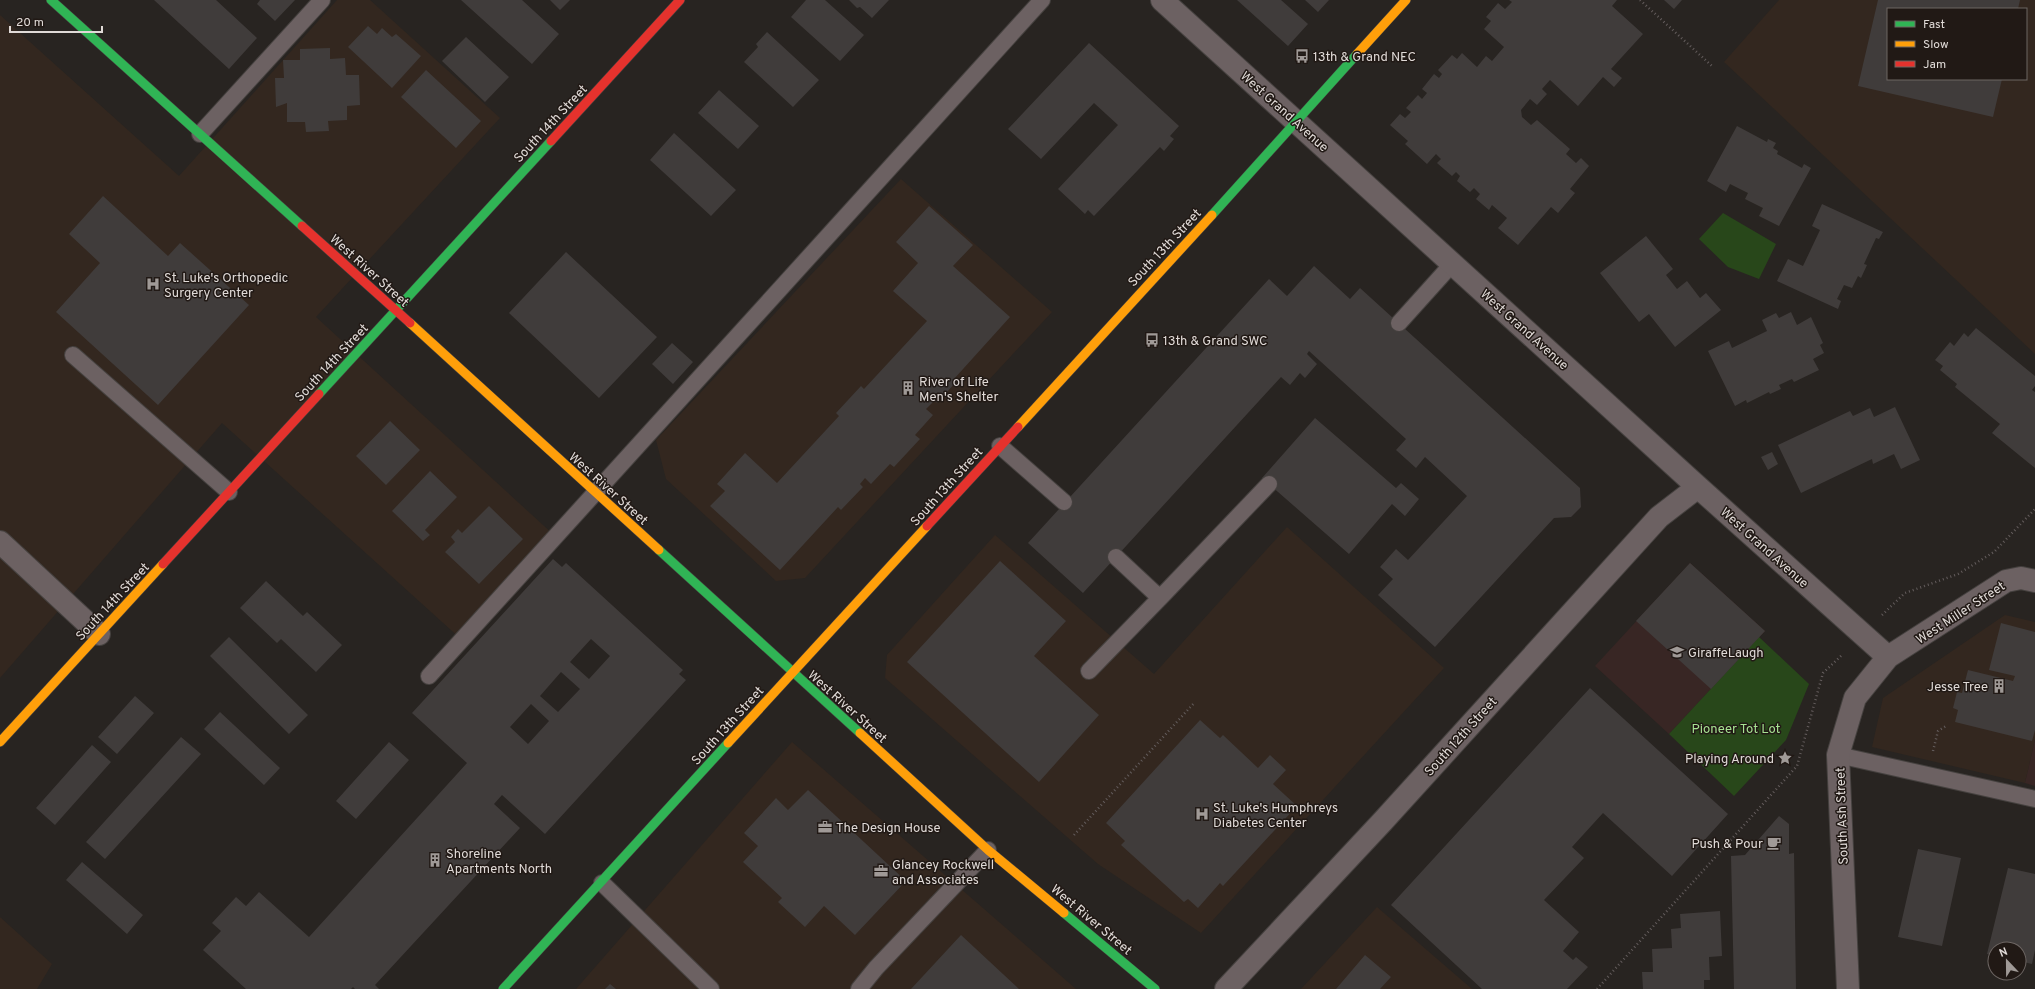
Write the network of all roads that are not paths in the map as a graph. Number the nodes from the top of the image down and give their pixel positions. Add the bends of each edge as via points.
1 (51, 0) edge
2 (322, 0) edge
3 (680, 0) edge
4 (1042, 0) edge
5 (1162, 0) edge
6 (1406, 0) edge
7 (1297, 122) junction
8 (200, 134) junction
9 (1453, 263) junction
10 (396, 310) junction
11 (1399, 323) dead end
12 (72, 355) dead end
13 (1000, 446) junction
14 (1269, 484) dead end
15 (1698, 487) junction
16 (229, 492) junction
17 (595, 493) junction
18 (1064, 502) dead end
19 (0, 542) edge
20 (1116, 557) dead end
21 (2035, 580) edge
22 (1160, 598) junction
23 (99, 634) junction
24 (1888, 658) junction
25 (1088, 671) dead end
26 (793, 674) junction
27 (429, 676) dead end
28 (0, 742) edge
29 (1838, 755) junction
30 (2035, 799) edge
31 (988, 850) junction
32 (602, 883) junction
33 (862, 988) edge
34 (503, 989) edge
35 (711, 989) edge
36 (1155, 989) edge
37 (1226, 989) edge
38 (1848, 989) edge

1 - 8 street, West River Street
2 - 8 lane
3 - 10 street, South 14th Street
4 - 17 lane
5 - 7 street, West Grand Avenue
6 - 7 street, South 13th Street
7 - 9 street, West Grand Avenue
7 - 13 street, South 13th Street
8 - 10 street, West River Street
9 - 11 lane
9 - 15 street, West Grand Avenue
10 - 16 street, South 14th Street
10 - 17 street, West River Street
12 - 16 lane
13 - 18 lane
13 - 26 street, South 13th Street
14 - 22 lane
15 - 24 street, West Grand Avenue
15 - 37 street, South 12th Street via 1659,517 1383,821
16 - 23 street, South 14th Street
17 - 26 street, West River Street
17 - 27 lane
19 - 23 street
20 - 22 lane
21 - 24 street, West Miller Street via 2021,578 2006,581
22 - 25 lane
23 - 28 street, South 14th Street
24 - 29 street, South Ash Street via 1855,698
26 - 31 street, West River Street
26 - 32 street, South 13th Street
29 - 30 lane
29 - 38 street, South Ash Street
31 - 33 lane via 876,968
31 - 36 street, West River Street
32 - 34 street, South 13th Street
32 - 35 lane

